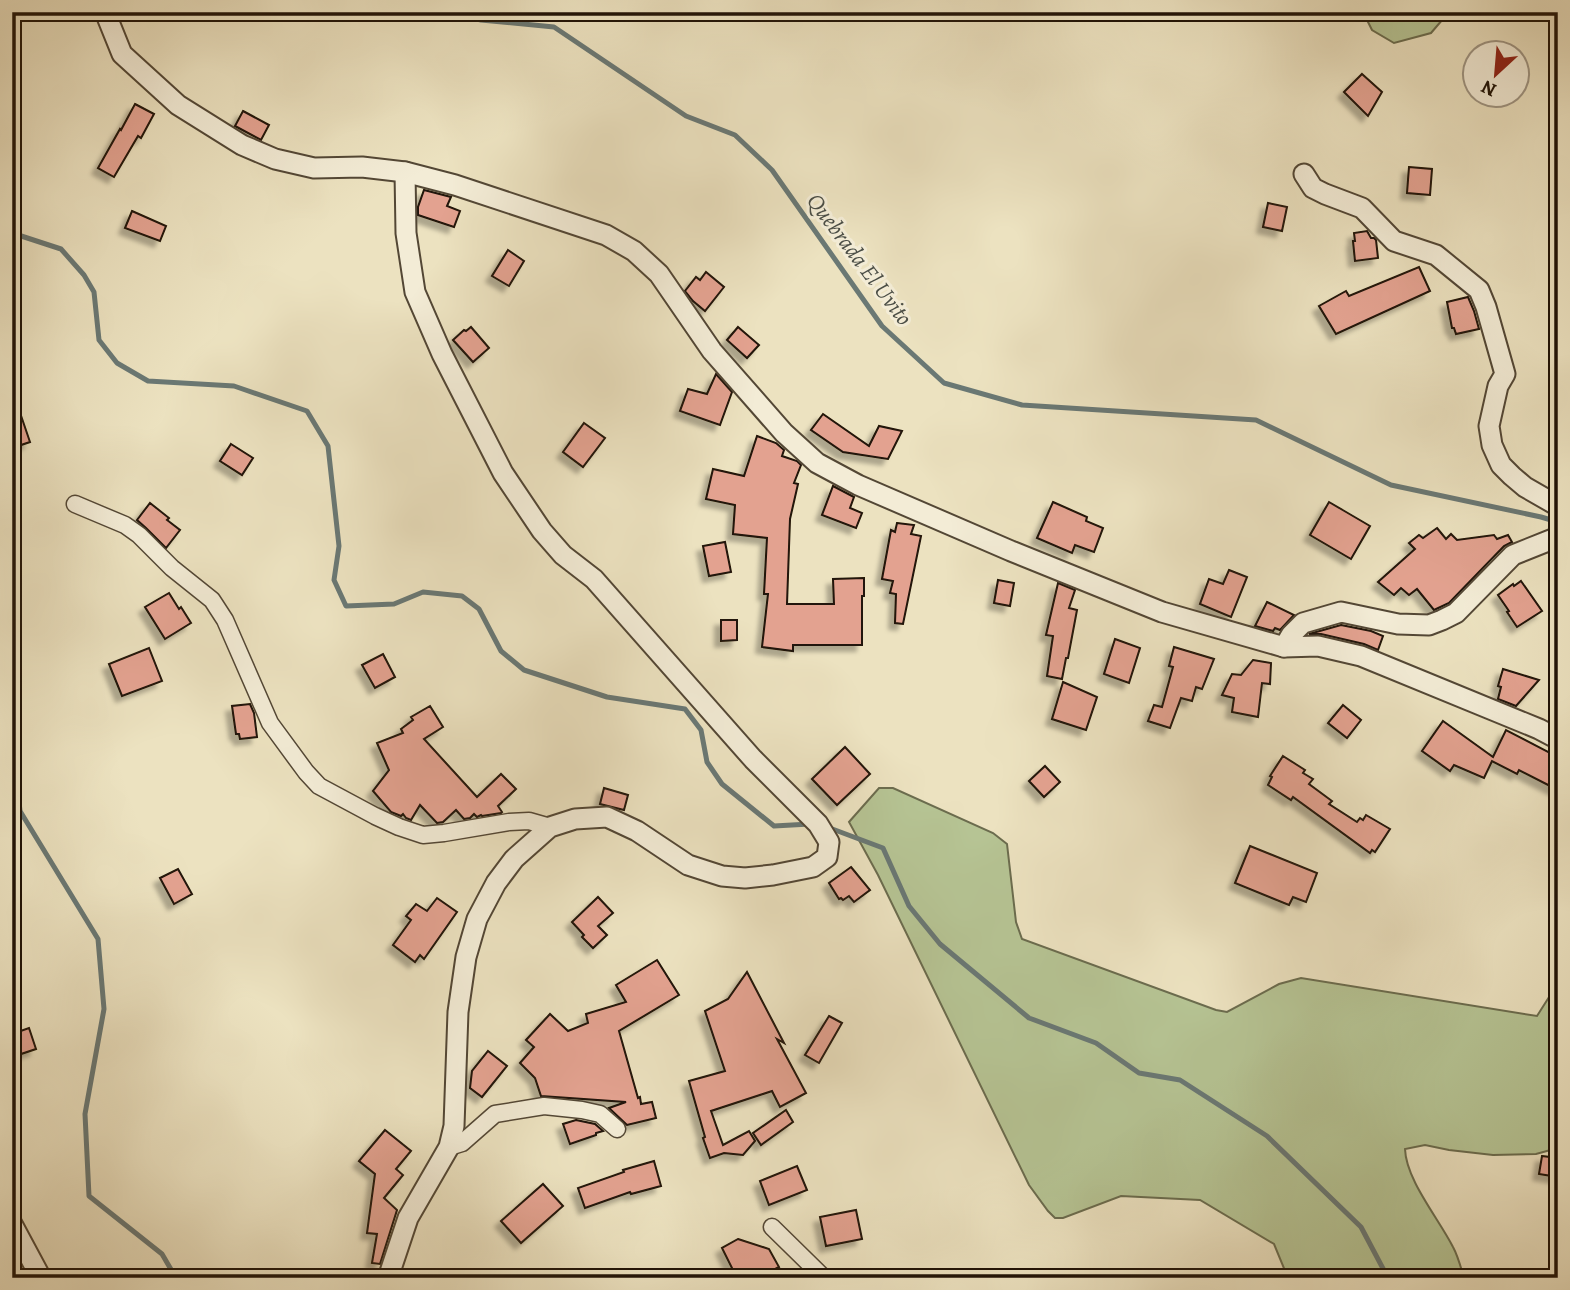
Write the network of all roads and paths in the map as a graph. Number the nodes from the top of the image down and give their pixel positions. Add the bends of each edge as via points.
1 (105, 12) edge
2 (405, 172) junction
3 (1304, 174) dead end
4 (75, 504) dead end
5 (1558, 506) edge
6 (1558, 537) edge
7 (1284, 648) junction
8 (1558, 739) edge
9 (550, 827) junction
10 (617, 1129) dead end
11 (449, 1147) junction
12 (12, 1224) edge
13 (772, 1227) dead end
14 (41, 1278) edge
15 (388, 1278) edge
16 (824, 1278) edge

1 - 2 street via 122,54 178,105 242,145 314,168
2 - 7 street via 606,234 634,251 659,274 712,351 784,433 817,463 938,520 1162,612
2 - 9 street via 406,233 415,292 503,473 563,555 594,579 753,759 818,824 829,842 827,857 813,867 745,878 688,865 607,817 575,818
3 - 5 street via 1313,188 1362,208 1394,241 1436,255 1479,290 1505,374 1489,426 1492,444 1512,476
4 - 9 street via 139,535 212,600 270,723 319,786 423,835 509,822
6 - 7 street via 1513,555 1456,613 1442,620 1429,625 1398,624 1341,612 1303,624
7 - 8 street via 1318,646 1361,656
9 - 11 street via 514,859 495,883 477,919 458,1012 454,1126
10 - 11 street via 600,1114 544,1106 495,1114 462,1143
11 - 15 street via 408,1218
12 - 14 street
13 - 16 street

